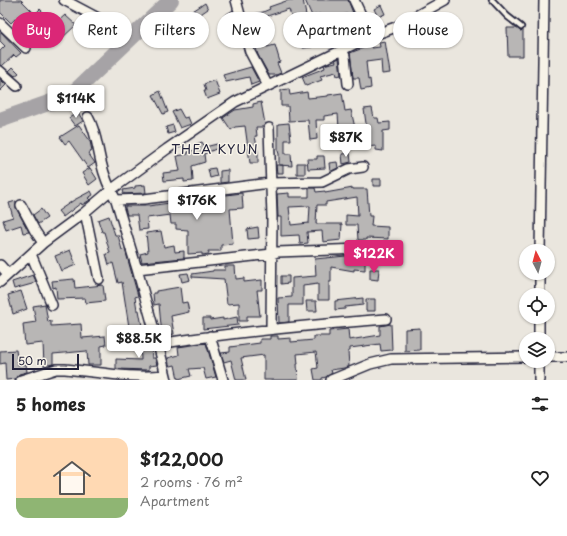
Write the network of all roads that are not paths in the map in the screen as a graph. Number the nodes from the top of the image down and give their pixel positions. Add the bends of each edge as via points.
1 (64, 0) edge
2 (236, 0) edge
3 (354, 0) edge
4 (444, 0) edge
5 (492, 0) edge
6 (544, 0) edge
7 (428, 4) edge
8 (87, 12) edge
9 (359, 12) edge
10 (0, 24) edge
11 (521, 27) dead end
12 (385, 31) edge
13 (12, 35) edge
14 (346, 48) edge
15 (342, 50) junction
16 (0, 71) edge
17 (348, 84) dead end
18 (17, 86) dead end
19 (268, 86) junction
20 (88, 117) dead end
21 (268, 128) dead end
22 (363, 167) dead end
23 (270, 183) junction
24 (110, 190) junction
25 (116, 200) junction
26 (21, 205) dead end
27 (85, 212) junction
28 (42, 243) junction
29 (540, 244) edge
30 (389, 248) dead end
31 (31, 254) junction
32 (272, 254) junction
33 (0, 265) edge
34 (137, 269) junction
35 (8, 274) junction
36 (99, 280) dead end
37 (0, 282) edge
38 (52, 305) dead end
39 (386, 319) dead end
40 (271, 329) junction
41 (210, 336) junction
42 (158, 344) junction
43 (555, 357) edge
44 (567, 357) edge
45 (519, 358) edge
46 (539, 368) edge
47 (166, 378) edge
48 (21, 380) edge
49 (223, 380) edge
50 (332, 380) edge
51 (539, 380) edge

1 - 8 street
2 - 19 street via 250,52
3 - 9 street
4 - 7 street
5 - 11 lane
6 - 29 street
7 - 12 street via 396,27
10 - 13 street
14 - 15 street
15 - 17 street
15 - 19 street
16 - 18 street
19 - 24 street via 235,102
20 - 24 street via 93,126
21 - 23 street
22 - 23 street via 349,169 322,182
23 - 25 street via 144,200
23 - 32 street
24 - 25 street
24 - 27 street
25 - 34 street
26 - 28 street
27 - 28 street
27 - 36 street
28 - 31 street
30 - 32 street
31 - 35 street
31 - 38 street
32 - 34 street
32 - 40 street
33 - 35 street
34 - 42 street
35 - 37 street
39 - 40 street
40 - 41 street
41 - 42 street
41 - 49 street
42 - 47 street
43 - 44 street
45 - 50 street via 391,359 370,364
46 - 51 street
47 - 48 street via 129,377 56,369

